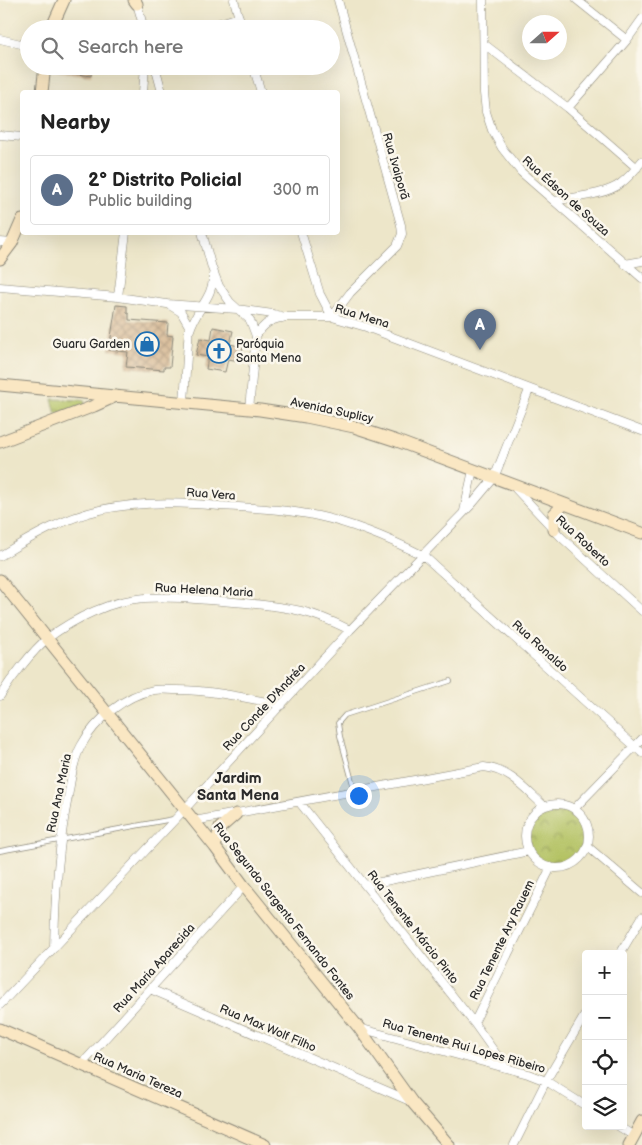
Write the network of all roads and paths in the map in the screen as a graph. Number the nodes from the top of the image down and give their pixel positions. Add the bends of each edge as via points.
1 (234, 0) edge
2 (338, 0) edge
3 (483, 0) edge
4 (577, 0) edge
5 (61, 1) edge
6 (135, 1) edge
7 (239, 17) junction
8 (642, 19) edge
9 (54, 20) edge
10 (141, 20) edge
11 (230, 20) edge
12 (240, 20) edge
13 (0, 38) edge
14 (627, 40) junction
15 (20, 44) edge
16 (484, 44) junction
17 (44, 75) edge
18 (144, 75) edge
19 (157, 75) edge
20 (256, 75) edge
21 (42, 90) edge
22 (143, 90) edge
23 (161, 90) edge
24 (260, 90) edge
25 (568, 108) junction
26 (0, 135) edge
27 (20, 138) edge
28 (639, 164) edge
29 (555, 201) junction
30 (20, 225) edge
31 (126, 235) edge
32 (203, 235) edge
33 (302, 235) edge
34 (0, 242) edge
35 (12, 243) junction
36 (0, 259) edge
37 (642, 261) edge
38 (625, 264) junction
39 (212, 268) junction
40 (642, 278) edge
41 (0, 287) edge
42 (118, 297) junction
43 (167, 304) junction
44 (202, 306) junction
45 (237, 308) junction
46 (285, 317) junction
47 (332, 317) junction
48 (189, 334) junction
49 (256, 336) junction
50 (0, 385) edge
51 (529, 390) junction
52 (116, 396) junction
53 (184, 402) junction
54 (249, 409) junction
55 (642, 431) edge
56 (0, 442) edge
57 (473, 470) junction
58 (494, 478) junction
59 (512, 485) junction
60 (564, 504) junction
61 (464, 513) junction
62 (554, 530) junction
63 (642, 533) edge
64 (0, 556) edge
65 (424, 556) junction
66 (0, 580) edge
67 (642, 611) edge
68 (350, 630) junction
69 (47, 639) junction
70 (450, 681) dead end
71 (0, 696) edge
72 (282, 704) junction
73 (108, 714) junction
74 (642, 739) edge
75 (635, 747) junction
76 (642, 753) edge
77 (355, 792) junction
78 (300, 803) junction
79 (544, 806) junction
80 (574, 809) junction
81 (184, 810) junction
82 (236, 814) junction
83 (175, 819) junction
84 (194, 821) junction
85 (60, 840) junction
86 (587, 846) junction
87 (215, 847) junction
88 (0, 851) edge
89 (529, 851) junction
90 (551, 867) junction
91 (366, 885) junction
92 (244, 886) junction
93 (642, 893) edge
94 (642, 917) edge
95 (54, 948) junction
96 (622, 950) edge
97 (150, 989) junction
98 (0, 1005) edge
99 (582, 1020) edge
100 (474, 1023) junction
101 (359, 1028) junction
102 (0, 1029) edge
103 (81, 1065) junction
104 (506, 1068) junction
105 (397, 1080) junction
106 (546, 1081) junction
107 (377, 1087) junction
108 (412, 1102) junction
109 (582, 1104) edge
110 (642, 1121) edge
111 (622, 1130) edge
112 (631, 1140) edge
113 (265, 1145) edge
114 (449, 1145) edge
115 (514, 1145) edge

1 - 7 street
2 - 47 street, Rua Ivaiporã via 402,234 396,246 350,293
3 - 16 street, Rua Édson de Souza
4 - 14 street
5 - 9 street
6 - 10 street
7 - 11 street
7 - 12 street
8 - 14 street
13 - 15 street
14 - 25 street
16 - 25 street
16 - 29 street, Rua Édson de Souza via 484,93 492,130 521,172
17 - 21 street
18 - 22 street
19 - 23 street
20 - 24 street
25 - 28 street
26 - 27 street
28 - 29 street via 615,187
29 - 38 street, Rua Édson de Souza
30 - 35 street
31 - 42 street
32 - 39 street
33 - 47 street via 320,294
34 - 35 street
35 - 36 street
37 - 38 street
38 - 40 street, Rua Édson de Souza
39 - 44 street via 212,288
39 - 45 street via 224,294
41 - 42 street, Rua Mena
42 - 43 street, Rua Mena
43 - 44 street, Rua Mena
43 - 48 street via 181,312
44 - 45 street, Rua Mena
44 - 48 street
45 - 46 street, Rua Mena
45 - 49 street via 250,320
46 - 47 street, Rua Mena
46 - 49 street via 271,320
47 - 51 street, Rua Mena via 383,333
48 - 53 street
49 - 54 street
50 - 52 street, Avenida Suplicy
51 - 55 street, Rua Mena
51 - 58 street, Rua Conde D'Andréa
52 - 53 street, Avenida Suplicy
52 - 56 street
53 - 54 street, Avenida Suplicy
54 - 57 street, Avenida Suplicy via 354,427
57 - 58 street, Avenida Suplicy
57 - 61 street
58 - 59 street, Avenida Suplicy
58 - 61 street, Rua Conde D'Andréa
59 - 60 street, Avenida Suplicy
59 - 62 street, Rua Roberto
60 - 62 street via 554,514
60 - 63 street, Avenida Suplicy
61 - 65 street, Rua Conde D'Andréa
62 - 67 street, Rua Roberto
64 - 65 street, Rua Vera via 29,538 98,510 164,503 254,508 319,516 364,529
65 - 68 street, Rua Conde D'Andréa
65 - 75 street, Rua Ronaldo
66 - 69 street, Rua Segundo Sargento Fernando Fontes
68 - 69 street, Rua Helena Maria via 322,617 260,604 145,598 104,607
68 - 72 street, Rua Conde D'Andréa
69 - 71 street, Rua Helena Maria
69 - 73 street, Rua Segundo Sargento Fernando Fontes
70 - 77 lane via 345,715 338,723
72 - 73 street, Rua Ana Maria via 219,693 156,690 135,696
72 - 81 street, Rua Conde D'Andréa
73 - 81 street, Rua Segundo Sargento Fernando Fontes
73 - 85 street, Rua Ana Maria via 80,748 70,782
74 - 75 street
75 - 76 street, Rua Ronaldo
75 - 80 street
77 - 78 street
77 - 79 street via 484,767 508,774
78 - 82 street
78 - 91 street, Rua Tenente Márcio Pinto
79 - 80 street via 559,804
79 - 89 street via 527,826
80 - 86 street via 587,825
81 - 83 street, Rua Conde D'Andréa
81 - 84 street, Rua Segundo Sargento Fernando Fontes
82 - 84 street
82 - 87 street via 220,828
83 - 85 lane
83 - 95 street, Rua Conde D'Andréa
84 - 87 street, Rua Segundo Sargento Fernando Fontes
85 - 88 lane
85 - 95 street, Rua Ana Maria
86 - 90 street via 573,864
86 - 93 street
87 - 92 street, Rua Segundo Sargento Fernando Fontes
89 - 90 street via 538,862
89 - 91 street
90 - 100 street, Rua Tenente Ary Rauem
91 - 100 street, Rua Tenente Márcio Pinto
92 - 97 street, Rua Maria Aparecida
92 - 101 street, Rua Segundo Sargento Fernando Fontes
94 - 96 street
95 - 98 street, Rua Conde D'Andréa
97 - 103 street, Rua Maria Aparecida
97 - 107 street, Rua Max Wolf Filho
99 - 106 street
100 - 104 street, Rua Tenente Márcio Pinto
101 - 104 street, Rua Tenente Rui Lopes Ribeiro
101 - 105 street, Rua Segundo Sargento Fernando Fontes
102 - 103 street, Rua Maria Tereza
103 - 113 street, Rua Maria Tereza
104 - 106 street, Rua Tenente Rui Lopes Ribeiro
105 - 107 street
105 - 108 street, Rua Segundo Sargento Fernando Fontes
106 - 109 street, Rua Tenente Rui Lopes Ribeiro
106 - 115 street
107 - 108 street, Rua Max Wolf Filho
108 - 114 street, Rua Segundo Sargento Fernando Fontes
110 - 112 street
111 - 112 street

